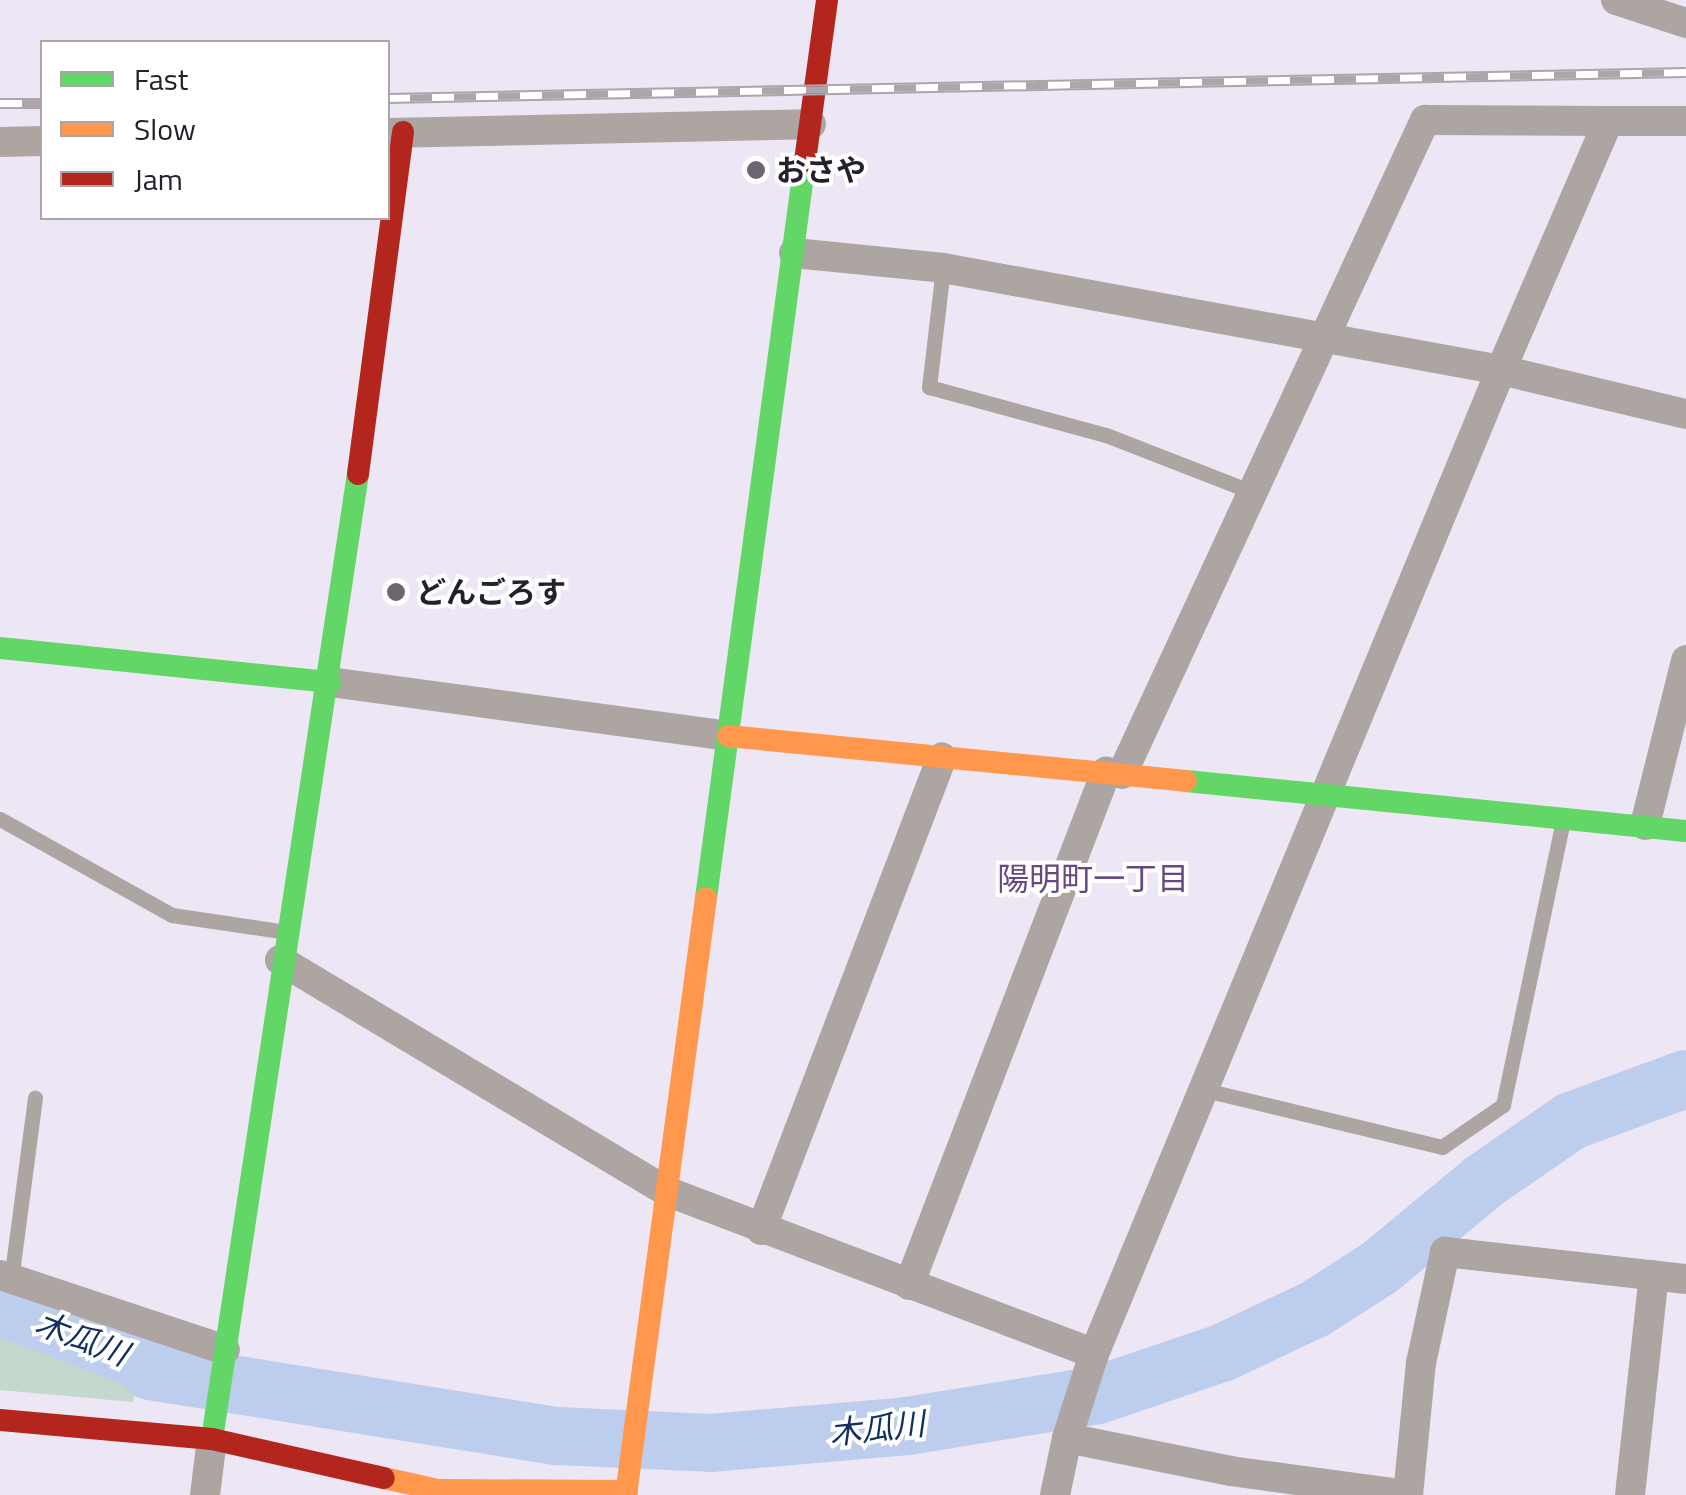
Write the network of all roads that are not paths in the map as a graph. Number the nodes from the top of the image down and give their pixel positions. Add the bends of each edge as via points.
1 (828, 0) edge
2 (1616, 0) edge
3 (1686, 23) edge
4 (1608, 120) junction
5 (1686, 121) edge
6 (811, 124) junction
7 (395, 132) edge
8 (0, 142) edge
9 (40, 142) edge
10 (390, 174) edge
11 (385, 220) edge
12 (794, 253) junction
13 (943, 268) junction
14 (1318, 340) junction
15 (1501, 370) junction
16 (1686, 414) edge
17 (1250, 491) junction
18 (0, 648) edge
19 (1686, 660) edge
20 (330, 682) junction
21 (728, 736) junction
22 (942, 758) junction
23 (1114, 773) junction
24 (1331, 794) junction
25 (1564, 816) junction
26 (0, 820) edge
27 (1645, 825) junction
28 (1686, 831) edge
29 (283, 946) junction
30 (1205, 1090) junction
31 (35, 1098) dead end
32 (666, 1191) junction
33 (760, 1230) junction
34 (1654, 1275) junction
35 (5, 1278) edge
36 (1686, 1279) edge
37 (909, 1285) junction
38 (225, 1350) junction
39 (1094, 1354) junction
40 (0, 1420) edge
41 (1067, 1438) junction
42 (212, 1439) junction
43 (626, 1493) edge
44 (205, 1495) edge
45 (1055, 1495) edge
46 (1408, 1495) edge
47 (1630, 1495) edge

1 - 6 street
2 - 3 street
4 - 5 street
4 - 14 street via 1426,120
4 - 15 street
6 - 7 street
6 - 12 street
7 - 10 street
8 - 9 street
11 - 20 street
12 - 13 street
12 - 21 street
13 - 14 street
13 - 17 lane via 929,387 1106,435
14 - 15 street
14 - 17 street
15 - 16 street
15 - 24 street
17 - 23 street
18 - 20 street
19 - 27 street
20 - 21 street
20 - 29 street
21 - 22 street
21 - 32 street
22 - 23 street
22 - 33 street
23 - 24 street
23 - 37 street
24 - 25 street
24 - 30 street
25 - 27 street
25 - 30 lane via 1503,1105 1442,1147
26 - 29 lane via 172,914
27 - 28 street
29 - 32 street
29 - 38 street
30 - 39 street
31 - 35 lane
32 - 33 street
32 - 43 street
33 - 37 street
34 - 36 street
34 - 46 street via 1445,1252 1422,1362
34 - 47 street
35 - 38 street
37 - 39 street
38 - 42 street
39 - 41 street
40 - 42 street
41 - 45 street
41 - 46 street via 1230,1471
42 - 43 street via 438,1490
42 - 44 street

